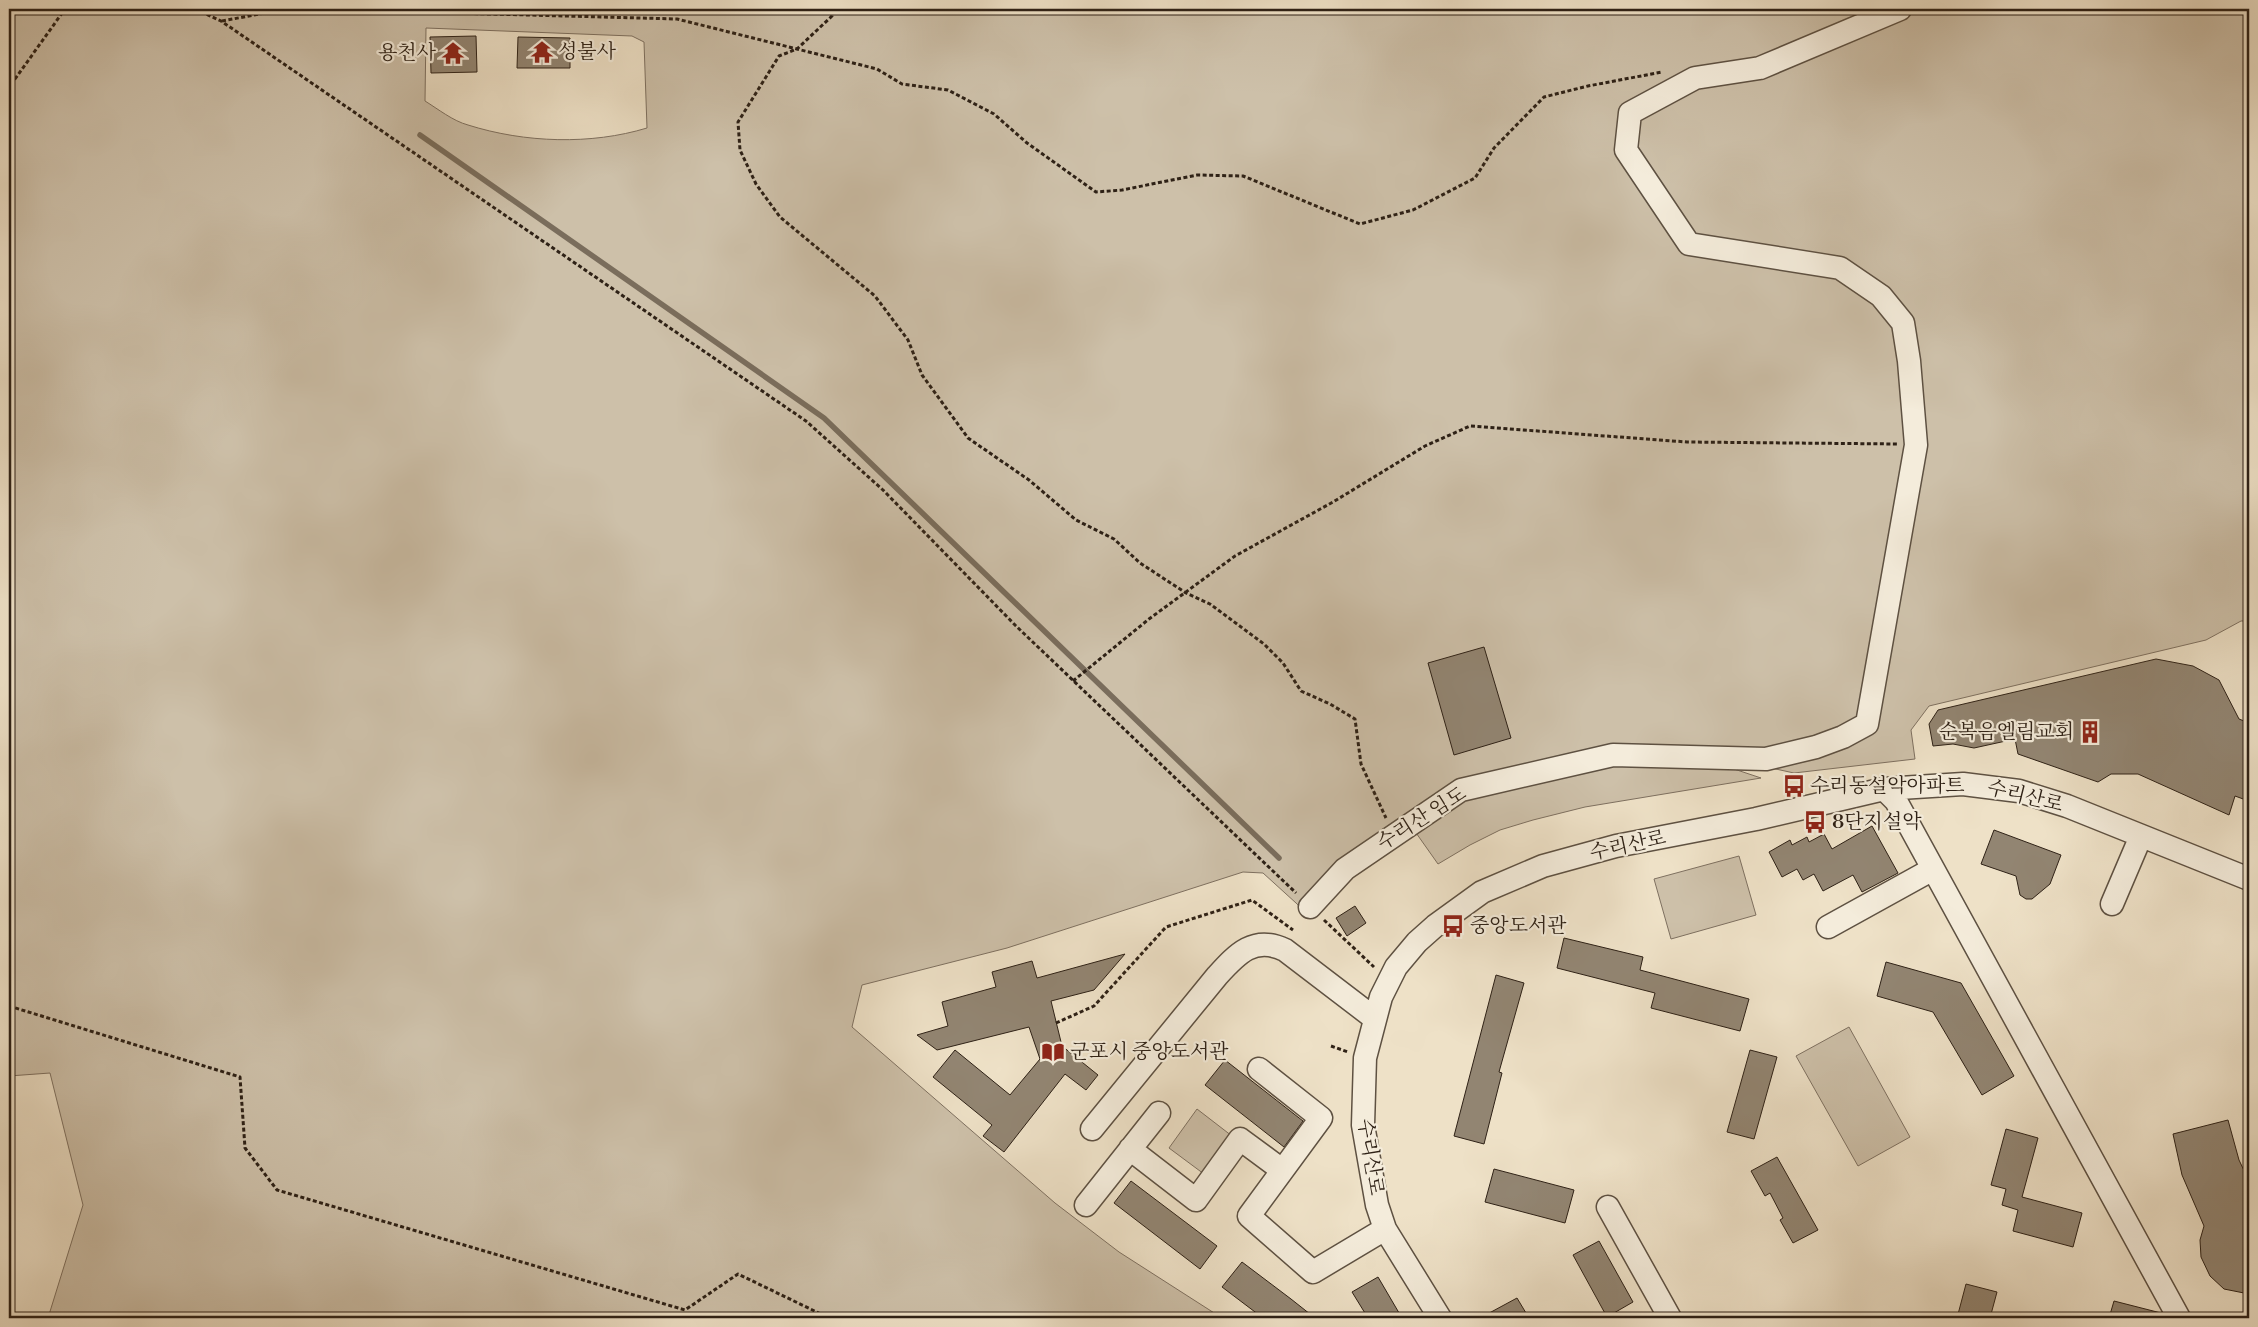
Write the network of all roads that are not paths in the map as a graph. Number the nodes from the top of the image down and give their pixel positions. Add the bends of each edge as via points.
1 (1900, 9) edge
2 (1884, 789) junction
3 (2141, 836) junction
4 (1933, 869) junction
5 (2249, 878) edge
6 (2112, 904) dead end
7 (1310, 907) road end
8 (1828, 927) dead end
9 (1374, 1018) junction
10 (1259, 1069) dead end
11 (1160, 1113) dead end
12 (1092, 1129) dead end
13 (1130, 1149) junction
14 (1282, 1170) junction
15 (1086, 1205) dead end
16 (1608, 1207) dead end
17 (1385, 1229) junction
18 (1440, 1318) edge
19 (1670, 1318) edge
20 (2179, 1318) edge

1 - 7 street, 수리산 임도 via 1760,68 1695,78 1630,113 1626,150 1689,244 1840,268 1881,296 1902,323 1910,361 1916,445 1867,724 1843,738 1766,759 1613,755 1461,790 1345,869
2 - 3 street, 수리산로 via 1963,784 2020,791
2 - 4 street via 1896,801
2 - 9 street, 수리산로 via 1756,820 1616,846 1543,866 1482,892 1417,942 1396,968
3 - 5 street, 수리산로
3 - 6 street
4 - 8 street
4 - 20 street
9 - 12 street via 1285,950 1268,943 1252,946 1233,958 1217,976
9 - 17 street, 수리산로 via 1365,1058 1363,1125 1377,1205
10 - 14 street via 1321,1118
11 - 13 street
13 - 14 street via 1196,1200 1240,1139
13 - 15 street
14 - 17 street via 1249,1216 1314,1272
16 - 19 street
17 - 18 street, 수리산로

